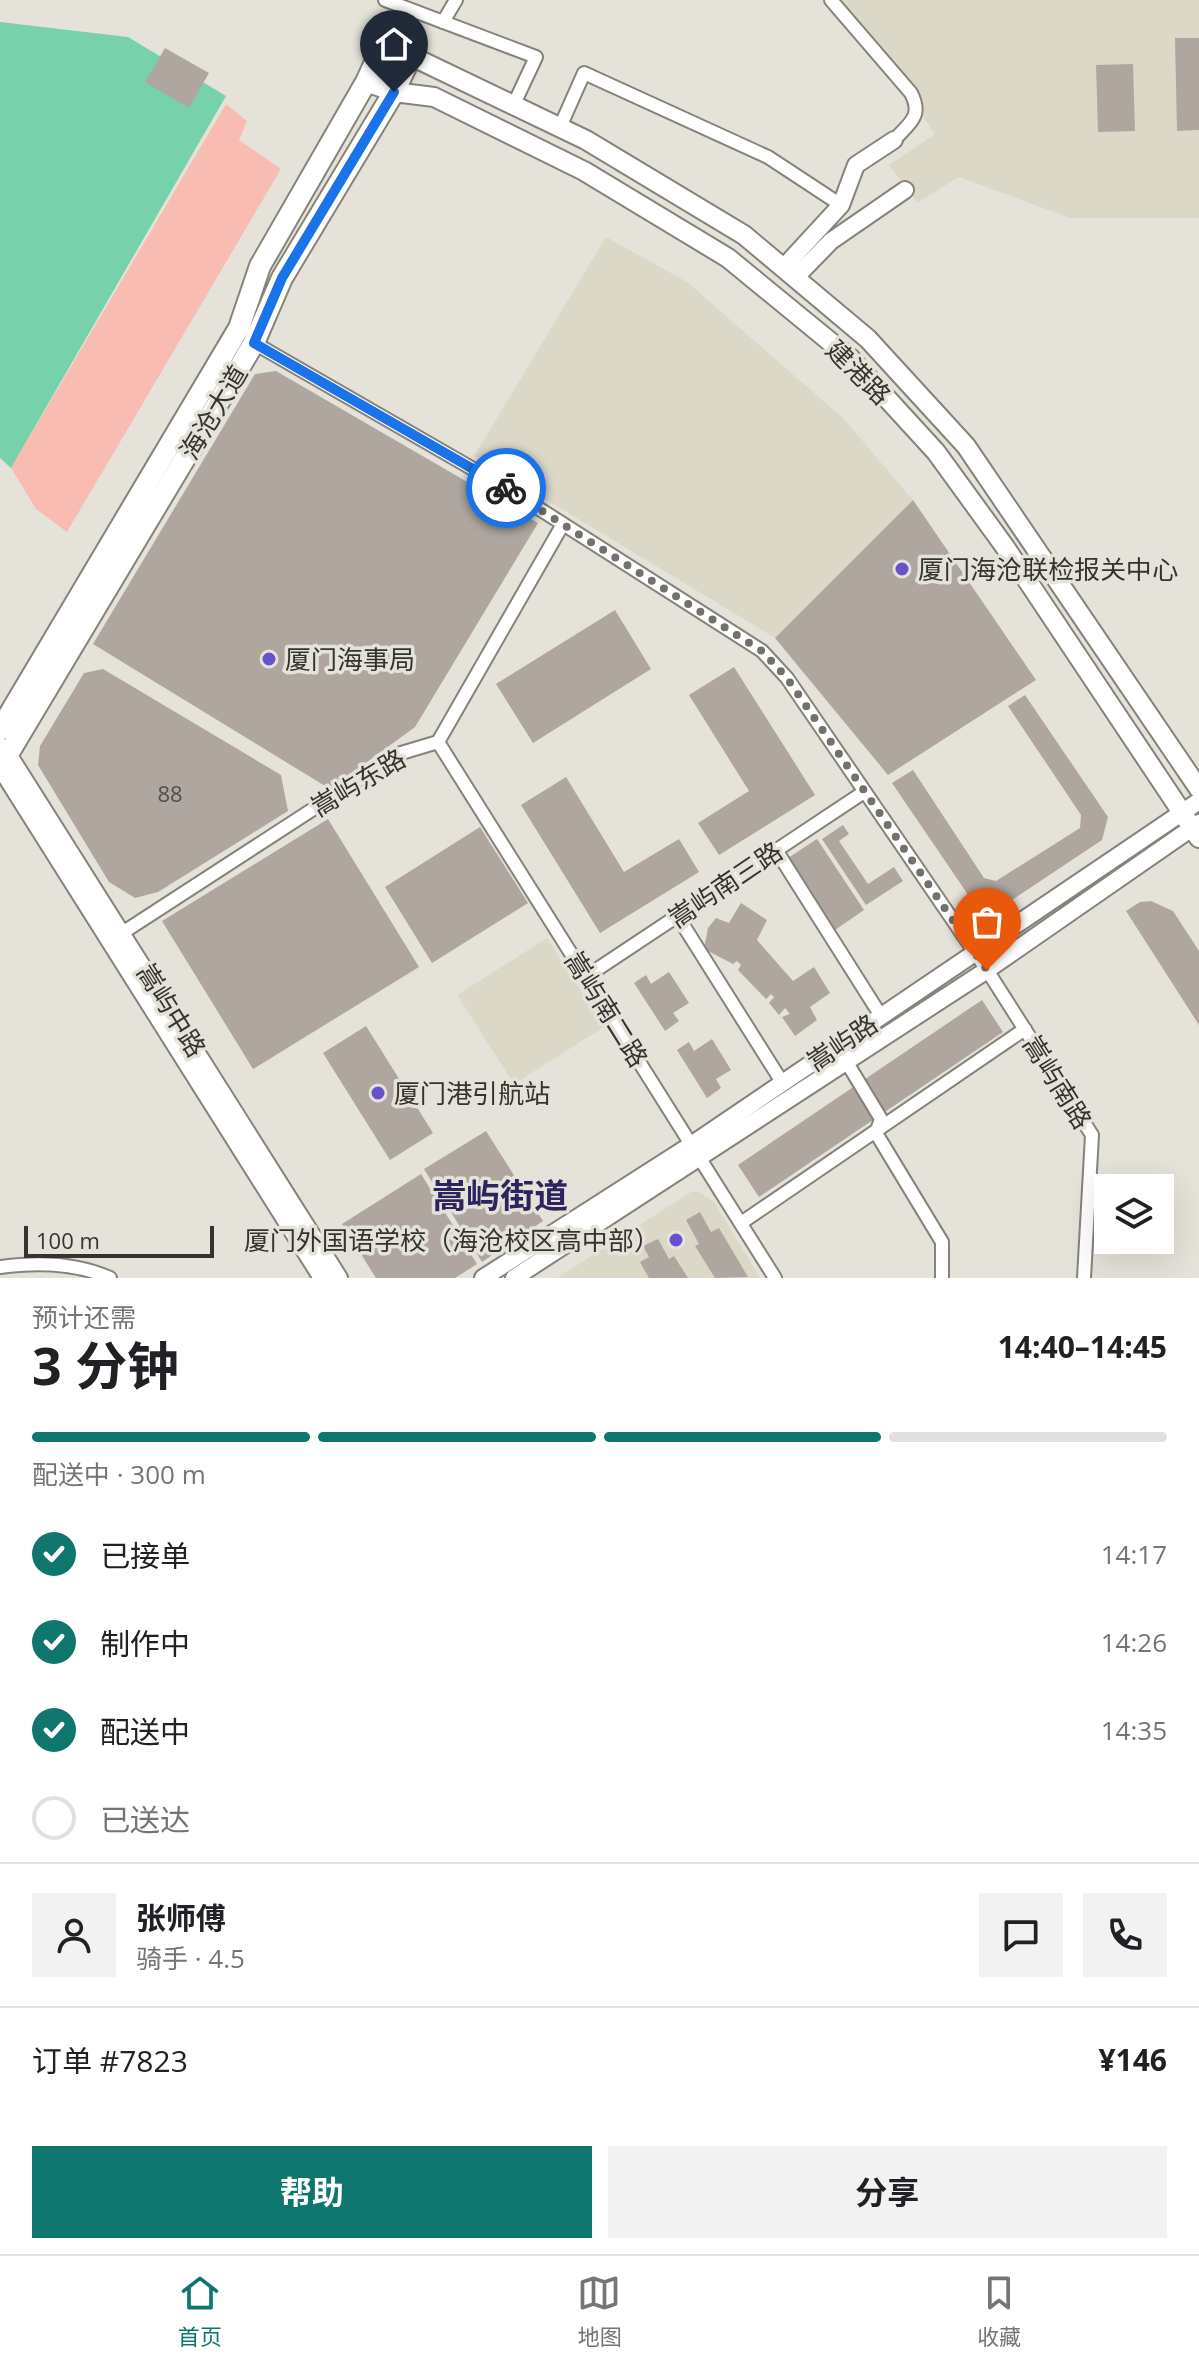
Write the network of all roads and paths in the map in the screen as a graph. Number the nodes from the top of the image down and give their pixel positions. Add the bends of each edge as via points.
1 (385, 0) edge
2 (456, 0) edge
3 (831, 0) edge
4 (443, 22) junction
5 (384, 43) joint
6 (412, 54) junction
7 (366, 82) junction
8 (394, 92) junction
9 (514, 104) junction
10 (560, 127) junction
11 (894, 140) joint
12 (905, 190) dead end
13 (841, 205) junction
14 (789, 273) junction
15 (254, 343) junction
16 (563, 524) junction
17 (0, 730) edge
18 (438, 742) junction
19 (2, 757) edge
20 (1199, 789) edge
21 (864, 792) junction
22 (1199, 801) edge
23 (1193, 826) edge
24 (776, 850) junction
25 (678, 917) junction
26 (117, 936) junction
27 (975, 954) junction
28 (987, 970) junction
29 (587, 976) junction
30 (881, 1016) junction
31 (1025, 1029) junction
32 (846, 1061) junction
33 (782, 1082) junction
34 (876, 1133) junction
35 (696, 1152) junction
36 (741, 1223) junction
37 (0, 1267) edge
38 (110, 1278) edge
39 (322, 1278) edge
40 (339, 1278) edge
41 (483, 1278) edge
42 (514, 1278) edge
43 (775, 1278) edge
44 (942, 1278) edge
45 (1084, 1278) edge

1 - 4 street
2 - 4 street
3 - 11 street via 918,106 916,117
4 - 9 street via 536,57
5 - 6 main road, 建港路
5 - 7 main road, 海沧大道
6 - 8 main road, 海沧大道
6 - 9 main road, 建港路
7 - 8 main road, 建港路
7 - 17 main road, 海沧大道 via 260,266 239,328
8 - 15 main road, 海沧大道 via 282,278
8 - 23 main road, 建港路 via 434,97 584,171 728,258 850,358 936,452
9 - 10 main road, 建港路
10 - 13 street via 584,73 768,157
10 - 14 main road, 建港路 via 744,235
11 - 13 street via 856,165
12 - 14 street
13 - 14 street
14 - 20 main road, 建港路 via 868,339 966,446
15 - 16 street, 嵩屿南路
15 - 19 main road, 海沧大道
16 - 18 street, 嵩屿东路
16 - 21 street, 嵩屿南路 via 762,651 787,678
18 - 26 street, 嵩屿东路 via 398,754
18 - 29 street, 嵩屿南二路
19 - 26 street, 嵩屿中路
21 - 24 street, 嵩屿南三路
21 - 27 street, 嵩屿南路
22 - 23 street, 嵩屿路
23 - 27 street, 嵩屿路
23 - 28 street, 嵩屿路
24 - 25 street, 嵩屿南三路
24 - 30 street
25 - 29 street, 嵩屿南三路
25 - 33 street
26 - 39 street, 嵩屿中路
26 - 40 street, 嵩屿中路
27 - 28 street, 嵩屿南路
27 - 30 street, 嵩屿路
28 - 31 street, 嵩屿南路
28 - 32 street, 嵩屿路
29 - 35 street, 嵩屿南二路
30 - 33 street, 嵩屿路
31 - 34 street
31 - 45 street, 嵩屿南路 via 1092,1135
32 - 34 street via 881,1119
32 - 35 street, 嵩屿路
33 - 35 street, 嵩屿路
34 - 36 street
34 - 44 street via 942,1242
35 - 36 street, 嵩屿南二路
35 - 41 street, 嵩屿路
35 - 42 street, 嵩屿路
36 - 43 street, 嵩屿南二路
37 - 38 street via 53,1265

